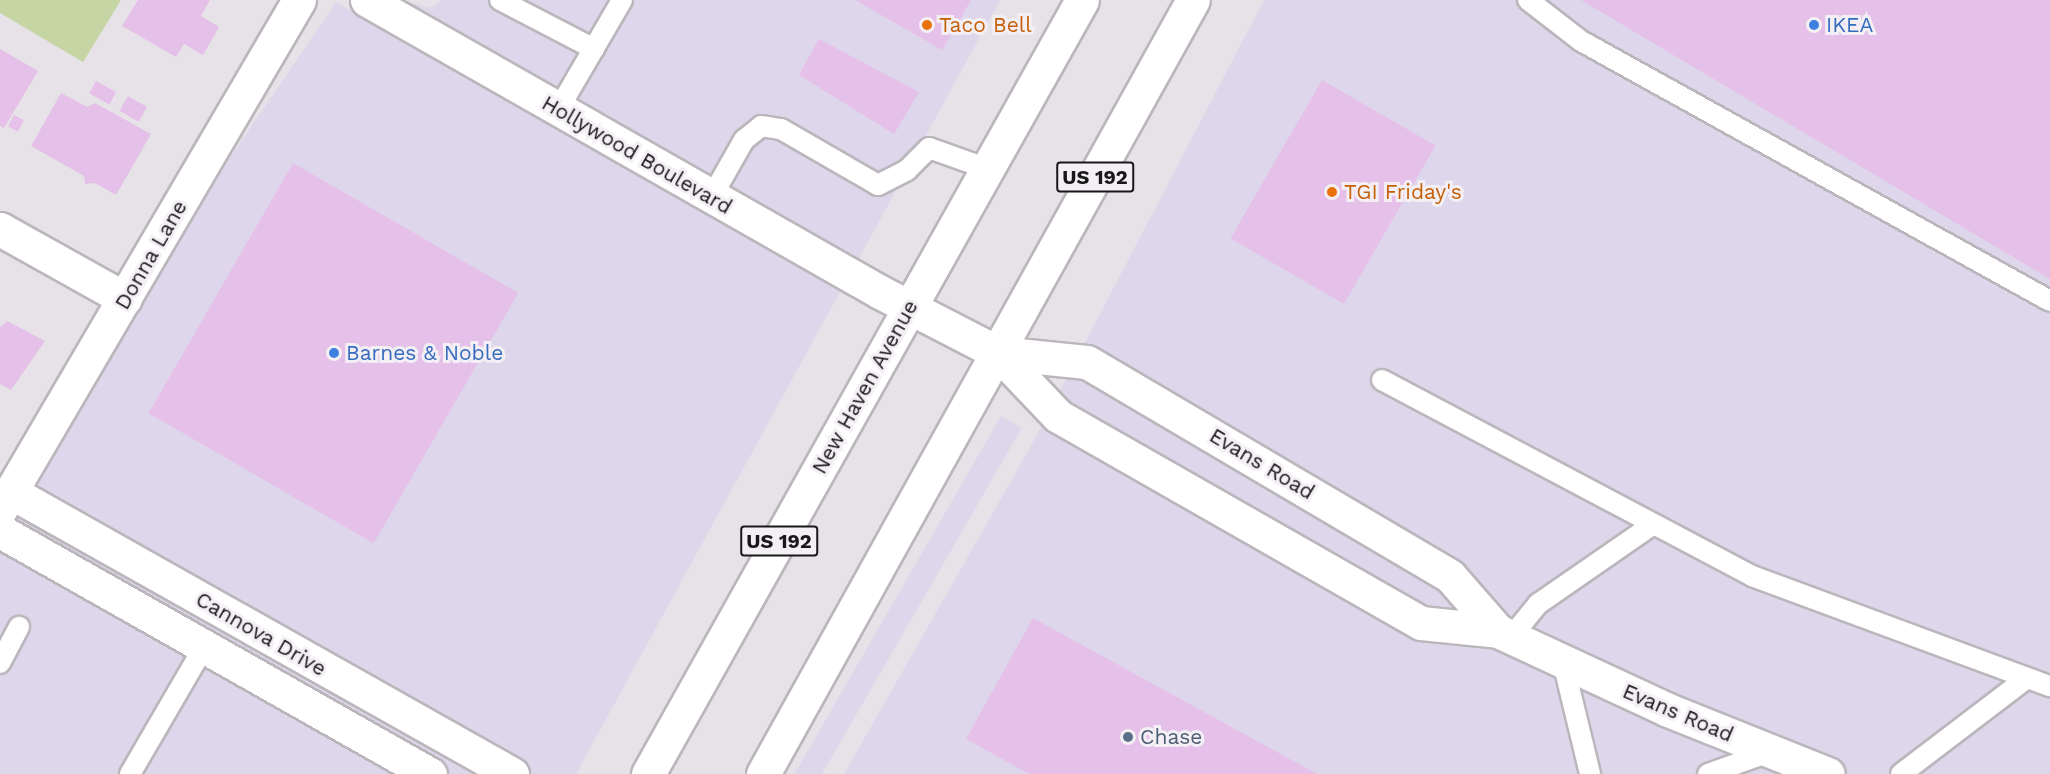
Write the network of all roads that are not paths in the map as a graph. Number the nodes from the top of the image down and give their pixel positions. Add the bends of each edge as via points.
1 (299, 0) edge
2 (366, 0) edge
3 (500, 0) edge
4 (622, 0) edge
5 (1082, 0) edge
6 (1193, 0) edge
7 (1529, 0) edge
8 (594, 49) junction
9 (558, 110) junction
10 (988, 169) junction
11 (711, 198) junction
12 (0, 229) edge
13 (125, 299) junction
14 (2050, 301) edge
15 (909, 309) junction
16 (998, 353) junction
17 (1382, 380) dead end
18 (5, 501) edge
19 (1652, 525) junction
20 (0, 531) edge
21 (19, 627) dead end
22 (1505, 634) junction
23 (204, 647) junction
24 (1563, 662) junction
25 (0, 663) edge
26 (2027, 678) junction
27 (2050, 686) edge
28 (1769, 752) junction
29 (130, 774) edge
30 (430, 774) edge
31 (512, 774) edge
32 (648, 774) edge
33 (763, 774) edge
34 (1590, 774) edge
35 (1708, 774) edge
36 (1828, 774) edge
37 (1901, 774) edge

1 - 13 street, Donna Lane
2 - 9 street, Hollywood Boulevard
3 - 8 lane
4 - 8 lane
5 - 10 street, New Haven Avenue / US 192
6 - 16 street, US 192
7 - 14 lane via 1581,41
8 - 9 lane
9 - 11 street, Hollywood Boulevard
10 - 11 lane via 929,148 908,170 878,185 781,129 761,126 744,140
10 - 15 street, New Haven Avenue / US 192
11 - 15 street, Hollywood Boulevard
12 - 13 street
13 - 18 street, Donna Lane
15 - 16 street, Evans Road
15 - 32 street, New Haven Avenue / US 192
16 - 22 street, Evans Road via 1058,416 1421,623
16 - 22 street, Evans Road via 1087,362 1450,576
16 - 33 street, US 192
17 - 19 lane
18 - 31 street, Cannova Drive
19 - 22 lane via 1538,604
19 - 26 lane via 1752,576
20 - 23 street, Cannova Drive
21 - 25 lane
22 - 24 street, Evans Road
23 - 29 lane
23 - 30 street, Cannova Drive
24 - 28 street, Evans Road
24 - 34 lane
26 - 27 lane
26 - 37 lane
28 - 35 lane
28 - 36 street, Evans Road

